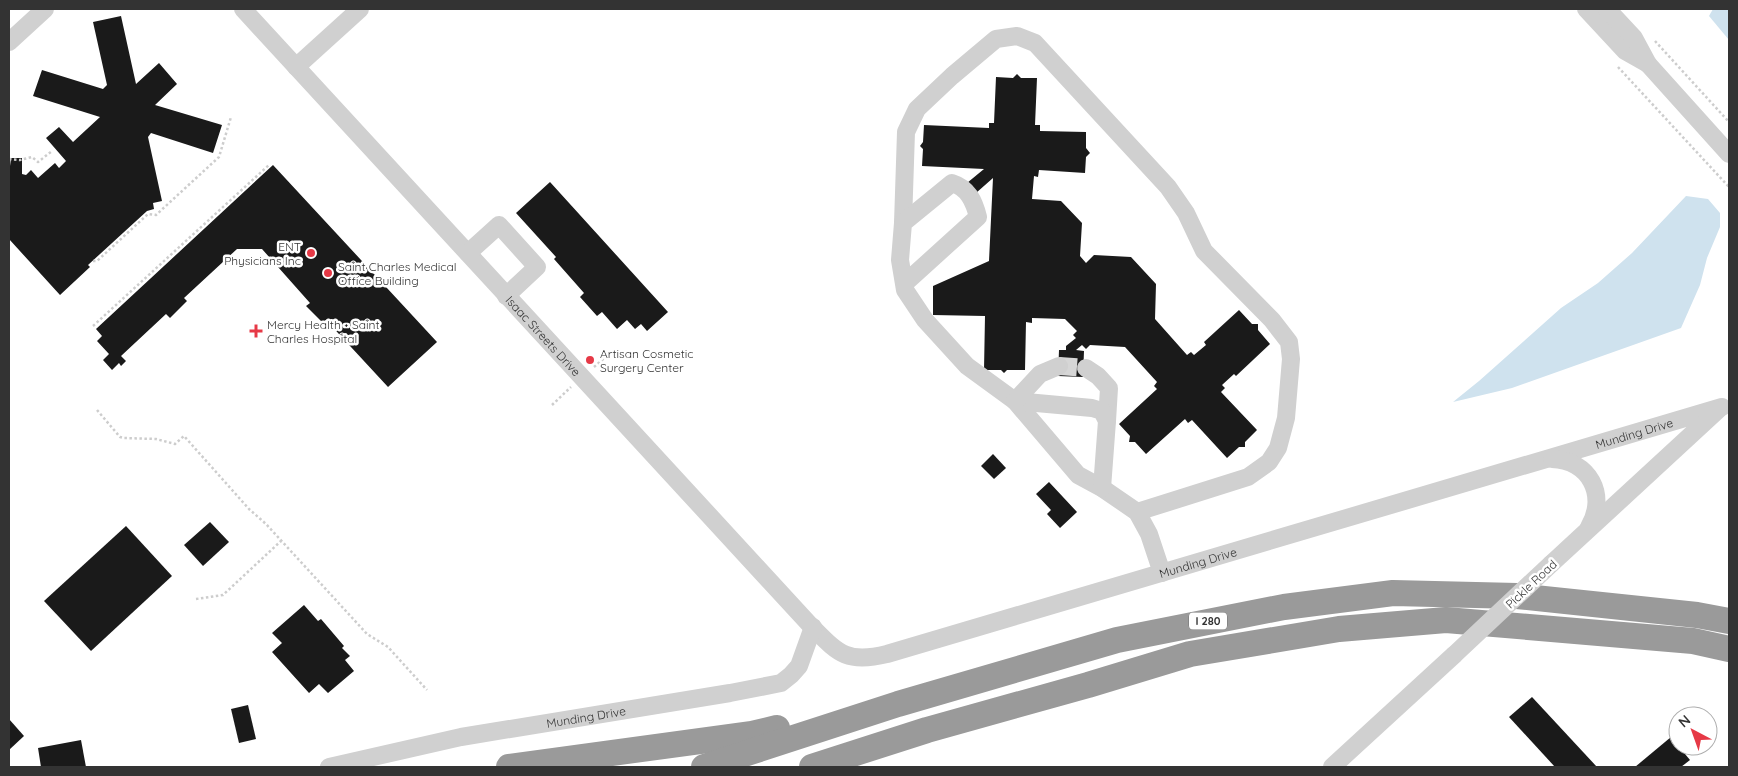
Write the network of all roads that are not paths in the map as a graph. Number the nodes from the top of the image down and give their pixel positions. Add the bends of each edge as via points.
1 (45, 9) edge
2 (243, 9) edge
3 (360, 9) edge
4 (1586, 9) edge
5 (1607, 9) edge
6 (9, 42) edge
7 (1648, 64) junction
8 (296, 67) junction
9 (1729, 154) edge
10 (903, 223) junction
11 (468, 253) junction
12 (904, 284) junction
13 (506, 296) junction
14 (1059, 366) tunnel mouth
15 (1086, 368) tunnel mouth
16 (1015, 401) junction
17 (1725, 404) edge
18 (1107, 421) junction
19 (1547, 459) junction
20 (1102, 488) junction
21 (1137, 512) junction
22 (1586, 532) junction
23 (1162, 574) junction
24 (1729, 621) edge
25 (813, 628) junction
26 (1729, 649) edge
27 (848, 657) joint
28 (898, 704) junction
29 (329, 767) edge
30 (509, 767) edge
31 (704, 767) edge
32 (812, 767) edge
33 (1332, 767) edge

1 - 6 street
2 - 8 street, Isaac Streets Drive
3 - 8 street
4 - 7 street via 1625,51
5 - 7 street via 1634,38
7 - 9 street
8 - 11 street, Isaac Streets Drive
10 - 12 street via 900,260
10 - 12 street via 952,183 961,186 974,202 978,217
10 - 21 street via 906,132 917,109 996,39 1017,36 1035,43 1168,187 1186,213 1204,251 1272,320 1289,342 1291,359 1286,418 1278,448 1268,462 1248,477
11 - 13 street, Isaac Streets Drive
11 - 13 street via 499,225 537,267
12 - 16 street via 904,290 925,320 967,366
13 - 25 street, Isaac Streets Drive
14 - 16 street via 1040,374
15 - 18 street via 1109,388
16 - 18 street via 1092,408 1102,412
16 - 20 street via 1078,475
17 - 19 street, Munding Drive
17 - 22 street, Pickle Road
18 - 20 street
19 - 22 street, Munding Drive via 1573,463 1591,481 1598,497 1595,515
19 - 23 street, Munding Drive
20 - 21 street
21 - 23 street via 1149,534
22 - 33 street, Pickle Road, bridge
23 - 27 street, Munding Drive via 873,658
24 - 28 highway, I 280 via 1517,596 1393,593 1284,607 1117,640
25 - 27 street, Isaac Streets Drive
25 - 29 street, Munding Drive via 799,666 781,683 471,735
26 - 32 highway, I 280 via 1693,641 1446,620 1339,629 1190,654 927,730
28 - 30 highway via 827,715 752,734
28 - 31 highway, I 280

